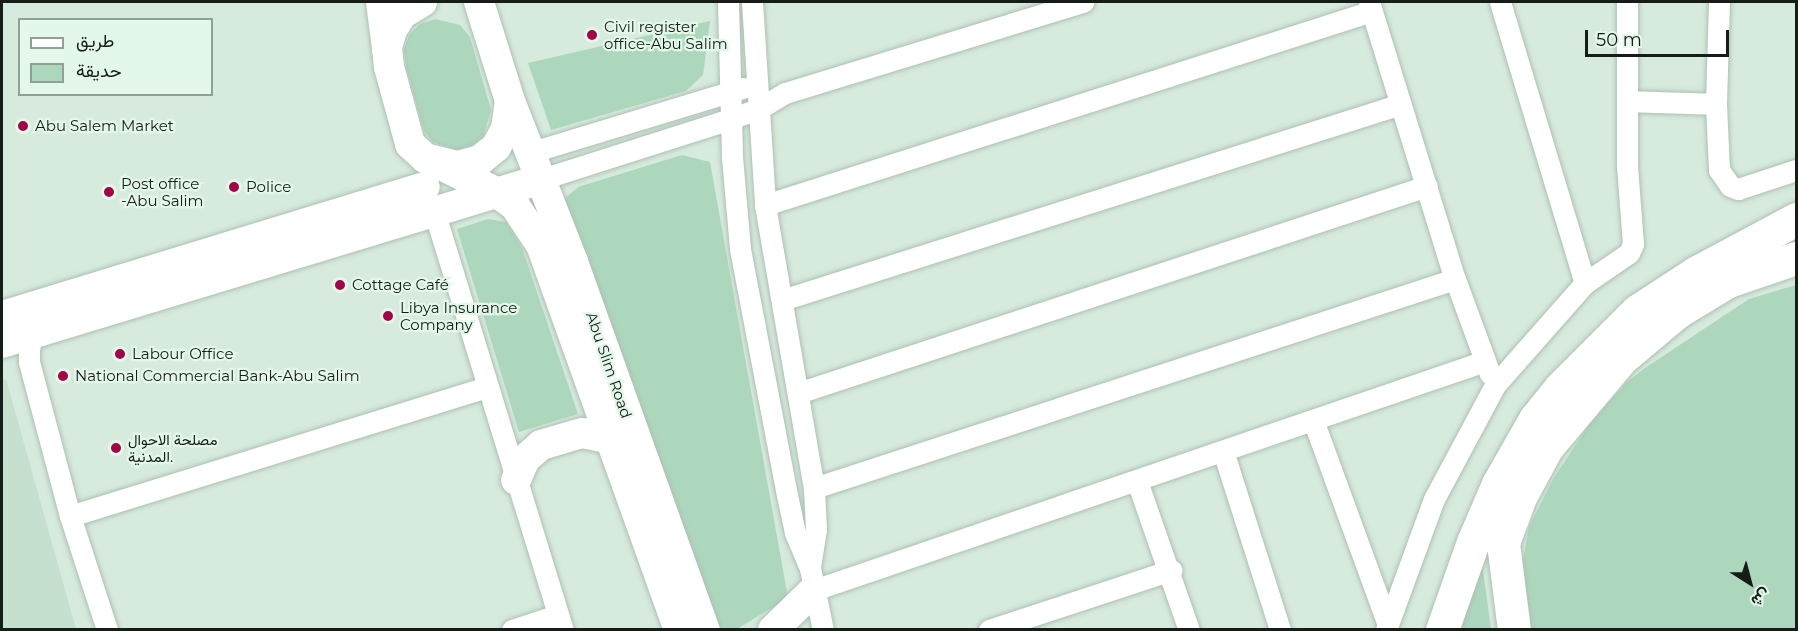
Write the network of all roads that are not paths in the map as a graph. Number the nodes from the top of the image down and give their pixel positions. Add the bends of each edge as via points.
1 (381, 2) edge
2 (422, 2) edge
3 (458, 2) edge
4 (728, 2) edge
5 (752, 2) edge
6 (1083, 2) edge
7 (1500, 2) edge
8 (1627, 2) edge
9 (1719, 2) edge
10 (1370, 6) edge
11 (482, 12) edge
12 (387, 48) junction
13 (759, 86) junction
14 (732, 90) junction
15 (785, 93) junction
16 (510, 101) junction
17 (1627, 101) junction
18 (1716, 104) junction
19 (1398, 105) junction
20 (760, 108) junction
21 (734, 118) junction
22 (537, 165) junction
23 (1797, 171) edge
24 (1427, 186) junction
25 (433, 187) junction
26 (496, 192) junction
27 (765, 205) junction
28 (1797, 219) edge
29 (1797, 258) edge
30 (1455, 279) junction
31 (1585, 283) junction
32 (782, 300) junction
33 (44, 303) junction
34 (2, 316) edge
35 (33, 332) junction
36 (2, 343) edge
37 (1485, 361) junction
38 (1495, 386) junction
39 (486, 387) junction
40 (798, 393) junction
41 (1313, 420) junction
42 (608, 438) junction
43 (1223, 451) junction
44 (516, 480) junction
45 (1137, 481) junction
46 (813, 488) junction
47 (70, 516) junction
48 (1170, 570) junction
49 (812, 579) junction
50 (561, 622) edge
51 (1387, 627) edge
52 (107, 630) edge
53 (512, 630) edge
54 (679, 630) edge
55 (705, 630) edge
56 (773, 630) edge
57 (823, 630) edge
58 (988, 630) edge
59 (1189, 630) edge
60 (1280, 630) edge
61 (1442, 630) edge
62 (1514, 630) edge

1 - 12 main road
2 - 12 main road via 402,14
3 - 11 main road
4 - 14 street
5 - 13 street
6 - 15 street
7 - 31 street
8 - 17 street
9 - 18 street
10 - 19 street
10 - 27 street
11 - 16 main road, Abu Slim Road
12 - 25 main road, Abu Slim Road via 410,144
13 - 14 street
13 - 15 street
13 - 20 street
14 - 21 street
14 - 22 street
15 - 20 street
16 - 22 main road, Abu Slim Road
16 - 25 main road via 506,129 495,147
17 - 18 street
17 - 31 street via 1634,244 1629,253
18 - 23 street via 1719,170 1730,186 1738,189
19 - 24 street
19 - 32 street
20 - 21 street
20 - 27 street
21 - 22 street
21 - 49 street via 732,158 740,249 795,533
22 - 26 main road
22 - 55 main road, Abu Slim Road
24 - 30 street
24 - 40 street
25 - 26 main road, Abu Slim Road
25 - 26 main road
25 - 33 main road
25 - 35 main road
25 - 39 street
26 - 42 main road, Abu Slim Road via 515,206 541,245
27 - 32 street
28 - 61 highway via 1695,273 1637,311 1560,388 1535,419 1493,493
29 - 62 highway via 1728,281 1677,312 1622,358 1547,447 1520,497 1503,543
30 - 37 street
30 - 46 street
31 - 38 street
32 - 40 street
33 - 34 main road
33 - 35 street
35 - 36 main road
35 - 47 street via 29,362
37 - 38 street
37 - 41 street
38 - 51 street via 1434,499
39 - 44 street
39 - 47 street
40 - 46 street
41 - 43 street
41 - 51 street
42 - 44 main road via 582,433 541,445 525,459
42 - 54 main road, Abu Slim Road
43 - 45 street
43 - 60 street
44 - 50 street
45 - 48 street
45 - 49 street
46 - 49 street via 816,530
47 - 52 street
48 - 58 street
48 - 59 street
49 - 56 main road
49 - 57 street
50 - 53 street

